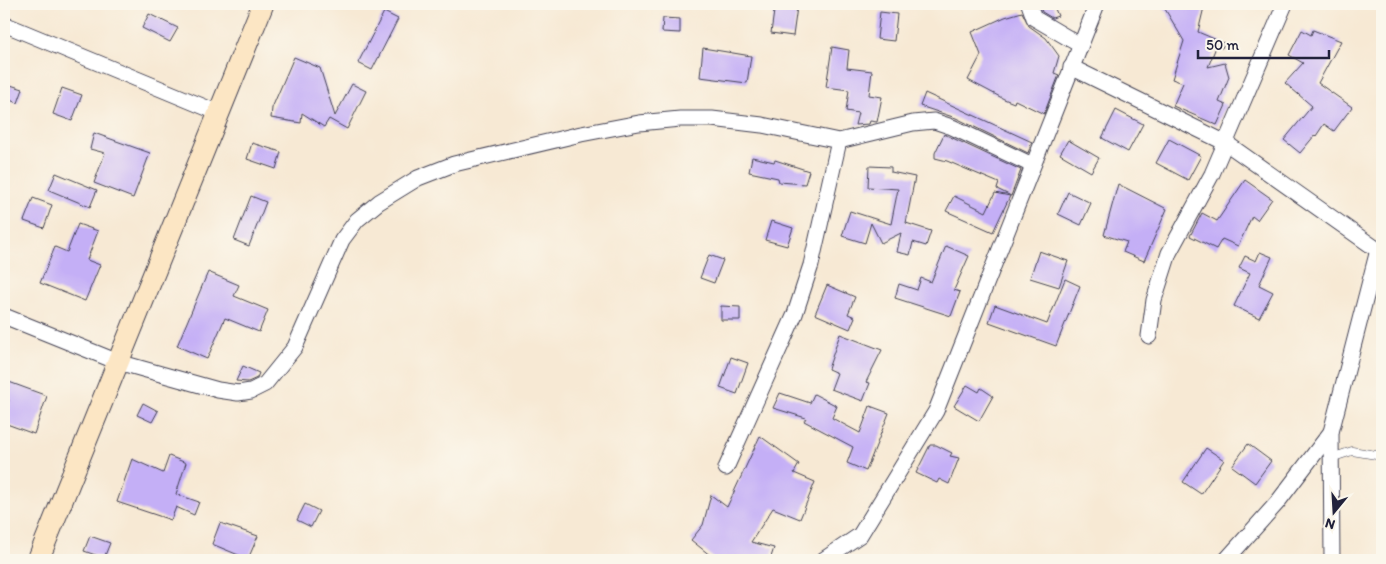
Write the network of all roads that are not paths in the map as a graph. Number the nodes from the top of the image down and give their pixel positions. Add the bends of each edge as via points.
1 (263, 4) edge
2 (1029, 4) edge
3 (1097, 4) edge
4 (1285, 4) edge
5 (4, 24) edge
6 (1080, 45) junction
7 (1071, 67) junction
8 (219, 112) junction
9 (839, 141) junction
10 (1226, 143) junction
11 (1032, 165) junction
12 (1380, 251) edge
13 (4, 316) edge
14 (1149, 336) dead end
15 (118, 362) junction
16 (1331, 432) junction
17 (1382, 456) edge
18 (1331, 458) junction
19 (726, 468) dead end
20 (38, 560) edge
21 (823, 560) edge
22 (1226, 560) edge
23 (1332, 560) edge

1 - 8 street
2 - 6 street via 1034,18
3 - 6 street
4 - 10 street
5 - 8 street
6 - 7 street
7 - 10 street
7 - 11 street
8 - 15 street
9 - 11 street via 934,121 952,126
9 - 15 street via 762,126 680,119 582,134 454,164 418,178 378,202 357,220 342,240 295,347 265,384 238,393
9 - 19 street via 795,314
10 - 12 street
10 - 14 street via 1169,253 1154,300
11 - 21 street via 936,411 860,535
12 - 16 street
13 - 15 street
15 - 20 street
16 - 18 street
16 - 22 street via 1277,503
17 - 18 lane via 1352,451
18 - 23 street

